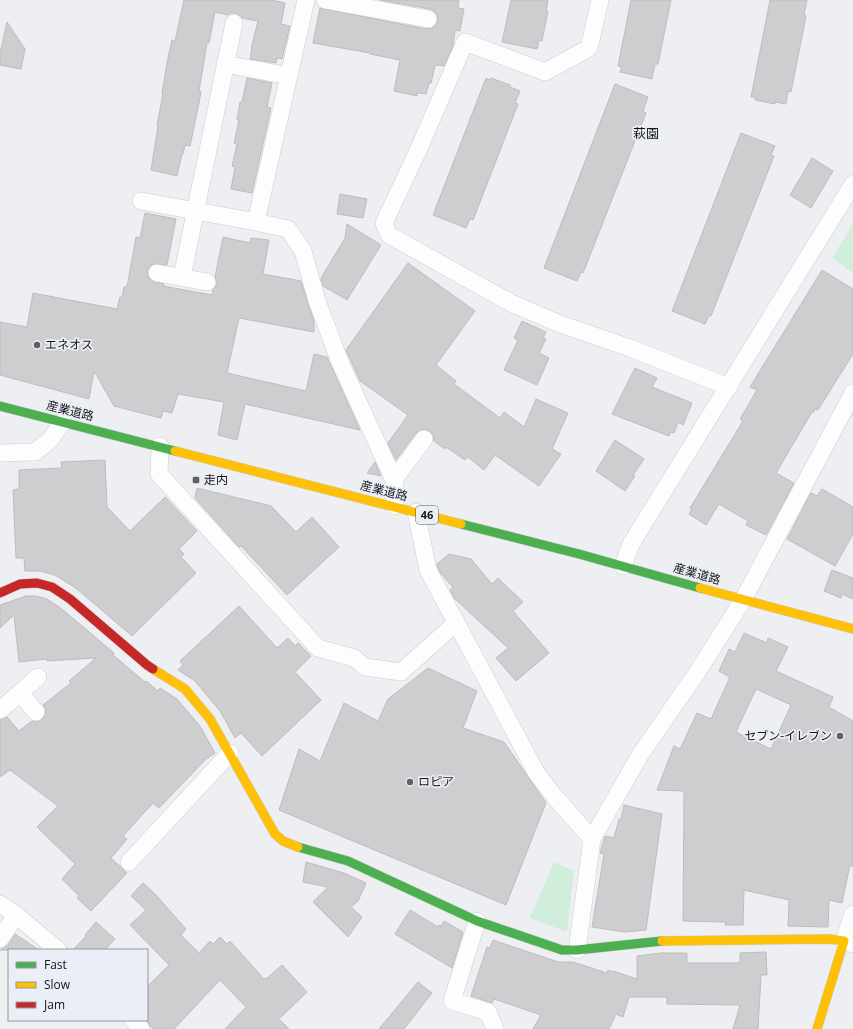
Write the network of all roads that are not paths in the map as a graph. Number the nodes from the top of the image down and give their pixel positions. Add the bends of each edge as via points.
1 (306, 0) edge
2 (325, 0) edge
3 (600, 0) edge
4 (428, 19) dead end
5 (234, 23) dead end
6 (225, 64) junction
7 (289, 76) junction
8 (853, 184) edge
9 (141, 201) dead end
10 (195, 211) junction
11 (256, 222) junction
12 (157, 273) dead end
13 (182, 278) junction
14 (207, 282) dead end
15 (729, 387) junction
16 (853, 393) edge
17 (0, 406) edge
18 (64, 422) junction
19 (424, 439) dead end
20 (160, 446) junction
21 (0, 453) edge
22 (394, 480) junction
23 (395, 506) junction
24 (416, 512) junction
25 (623, 566) junction
26 (0, 593) edge
27 (744, 600) junction
28 (456, 623) junction
29 (853, 629) edge
30 (38, 677) dead end
31 (20, 693) junction
32 (0, 710) edge
33 (36, 712) dead end
34 (230, 753) junction
35 (592, 839) junction
36 (129, 862) dead end
37 (0, 904) edge
38 (853, 914) edge
39 (16, 915) junction
40 (478, 921) junction
41 (0, 939) edge
42 (848, 942) edge
43 (57, 949) edge
44 (577, 950) junction
45 (134, 1021) edge
46 (141, 1029) edge
47 (495, 1029) edge
48 (817, 1029) edge

1 - 7 street
2 - 4 street
3 - 15 street via 588,48 545,72 465,42 384,223 389,235 511,303
5 - 6 street
6 - 7 street
6 - 10 street
7 - 11 street
8 - 15 street
9 - 10 street
10 - 11 street
10 - 13 street
11 - 22 street via 288,230 303,251 317,301 340,362
12 - 13 street
13 - 14 street
15 - 25 street via 631,544
16 - 27 street
17 - 18 street, 産業道路 / 46
18 - 20 street, 産業道路 / 46
18 - 21 street via 50,440 35,452
19 - 22 street
20 - 23 street, 産業道路 / 46
20 - 28 street via 159,474 318,648 354,658 365,667 401,672
22 - 23 street
23 - 24 street, 産業道路 / 46
24 - 25 street, 産業道路 / 46
24 - 28 street via 428,570
25 - 27 street, 産業道路 / 46
26 - 34 street via 20,584 37,583 52,587 70,599 147,665 185,689 210,719
27 - 29 street, 産業道路 / 46
27 - 35 street via 640,755
28 - 35 street via 536,772
30 - 31 street
31 - 32 street
31 - 33 street
34 - 36 street
34 - 40 street via 275,834 283,842 348,861
35 - 44 street
37 - 39 street
38 - 42 street
39 - 41 street
39 - 43 street
40 - 44 street via 562,950
40 - 47 street via 452,1001 488,1012
42 - 44 street via 829,939 660,941
42 - 48 street
45 - 46 street

